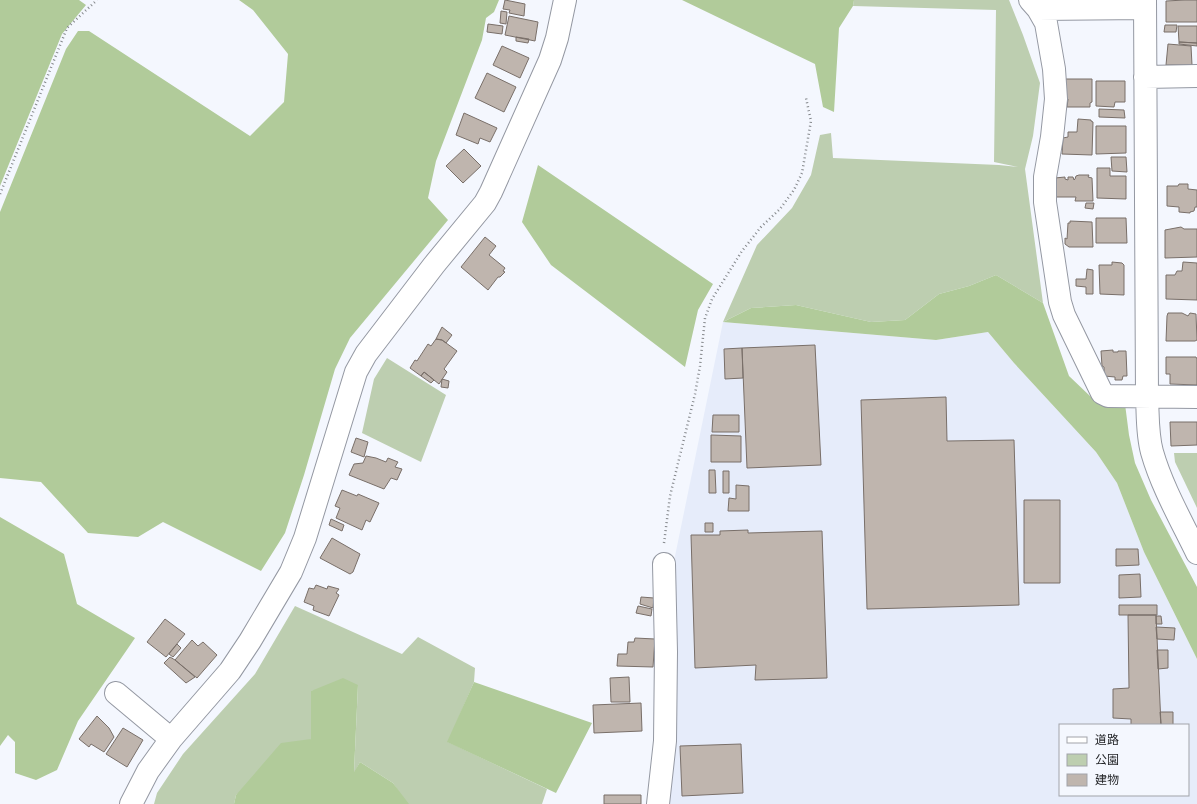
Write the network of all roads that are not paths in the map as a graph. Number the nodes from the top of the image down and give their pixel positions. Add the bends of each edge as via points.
1 (564, 0) edge
2 (1146, 4) edge
3 (1034, 5) edge
4 (1197, 76) edge
5 (1146, 77) junction
6 (1147, 397) junction
7 (1197, 397) edge
8 (1197, 553) edge
9 (664, 564) road end
10 (116, 693) dead end
11 (171, 739) junction
12 (131, 804) edge
13 (658, 804) edge

1 - 11 street via 550,60 485,203 366,354 356,372 311,518 291,572 230,671
2 - 3 street
2 - 5 street
3 - 6 street via 1046,23 1054,69 1056,99 1045,177 1045,202 1060,302 1102,393 1108,396
4 - 5 street
5 - 6 street
6 - 7 street
6 - 8 street via 1152,452 1169,497
9 - 13 street via 665,741
10 - 11 street
11 - 12 street via 148,771

